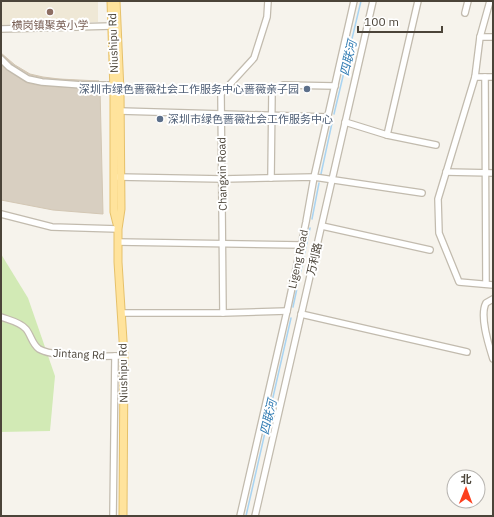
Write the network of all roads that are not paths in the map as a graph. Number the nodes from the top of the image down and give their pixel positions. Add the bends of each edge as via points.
1 (111, 1) edge
2 (116, 1) edge
3 (268, 1) edge
4 (354, 1) edge
5 (373, 1) edge
6 (418, 1) edge
7 (468, 1) edge
8 (490, 1) edge
9 (466, 13) dead end
10 (112, 26) junction
11 (1, 29) edge
12 (493, 36) edge
13 (480, 37) junction
14 (1, 59) edge
15 (474, 77) junction
16 (485, 77) junction
17 (493, 77) edge
18 (117, 85) junction
19 (335, 86) junction
20 (120, 111) junction
21 (221, 113) junction
22 (271, 115) junction
23 (328, 117) junction
24 (345, 122) junction
25 (387, 135) junction
26 (436, 145) dead end
27 (446, 172) junction
28 (486, 173) junction
29 (493, 173) edge
30 (118, 177) junction
31 (314, 177) junction
32 (271, 178) junction
33 (222, 179) junction
34 (332, 180) junction
35 (422, 193) dead end
36 (1, 214) edge
37 (322, 226) junction
38 (118, 229) junction
39 (118, 242) junction
40 (223, 244) junction
41 (301, 245) junction
42 (430, 250) dead end
43 (486, 284) junction
44 (493, 284) edge
45 (493, 299) edge
46 (287, 311) junction
47 (121, 313) junction
48 (223, 313) junction
49 (302, 314) junction
50 (1, 318) edge
51 (467, 352) dead end
52 (115, 356) junction
53 (124, 356) junction
54 (493, 359) edge
55 (113, 516) edge
56 (123, 516) edge
57 (240, 516) edge
58 (255, 516) edge

1 - 10 main road, Niushipu Rd
2 - 18 main road, Niushipu Rd
3 - 21 street, Changxin Road via 267,17 254,58 221,94
4 - 19 street, Ligeng Road
5 - 24 street, 万利路
6 - 25 street
7 - 9 street
8 - 13 street
10 - 11 street
10 - 18 main road, Niushipu Rd
12 - 13 street
13 - 15 street
14 - 18 street via 28,79 42,82
15 - 16 street
15 - 27 street
16 - 17 street
16 - 28 street
18 - 20 main road, Niushipu Rd
18 - 30 main road, Niushipu Rd
19 - 22 street via 283,85 272,90
19 - 23 street, Ligeng Road
20 - 21 street
20 - 30 main road, Niushipu Rd
21 - 22 street
21 - 33 street, Changxin Road
22 - 23 street
22 - 32 street
23 - 31 street, Ligeng Road
24 - 25 street
24 - 34 street, 万利路
25 - 26 street
27 - 28 street
27 - 43 street via 438,200 439,233 459,282
28 - 29 street
28 - 43 street
30 - 33 street
30 - 38 main road, Niushipu Rd via 114,212
31 - 32 street
31 - 34 street
31 - 41 street, Ligeng Road
32 - 33 street
33 - 40 street, Changxin Road
34 - 35 street
34 - 37 street, 万利路
36 - 38 street via 52,227
37 - 42 street
37 - 49 street, 万利路
38 - 39 main road, Niushipu Rd
39 - 40 street
39 - 47 main road, Niushipu Rd
40 - 41 street
40 - 48 street, Changxin Road
41 - 46 street, Ligeng Road
43 - 44 street
45 - 54 street via 486,303 484,314
46 - 48 street
46 - 57 street, Ligeng Road
47 - 48 street
47 - 53 main road, Niushipu Rd
49 - 51 street
49 - 58 street, 万利路
50 - 52 street, Jintang Rd via 25,328 35,346 44,351 63,355
52 - 53 street, Jintang Rd
52 - 55 street
53 - 56 main road, Niushipu Rd

